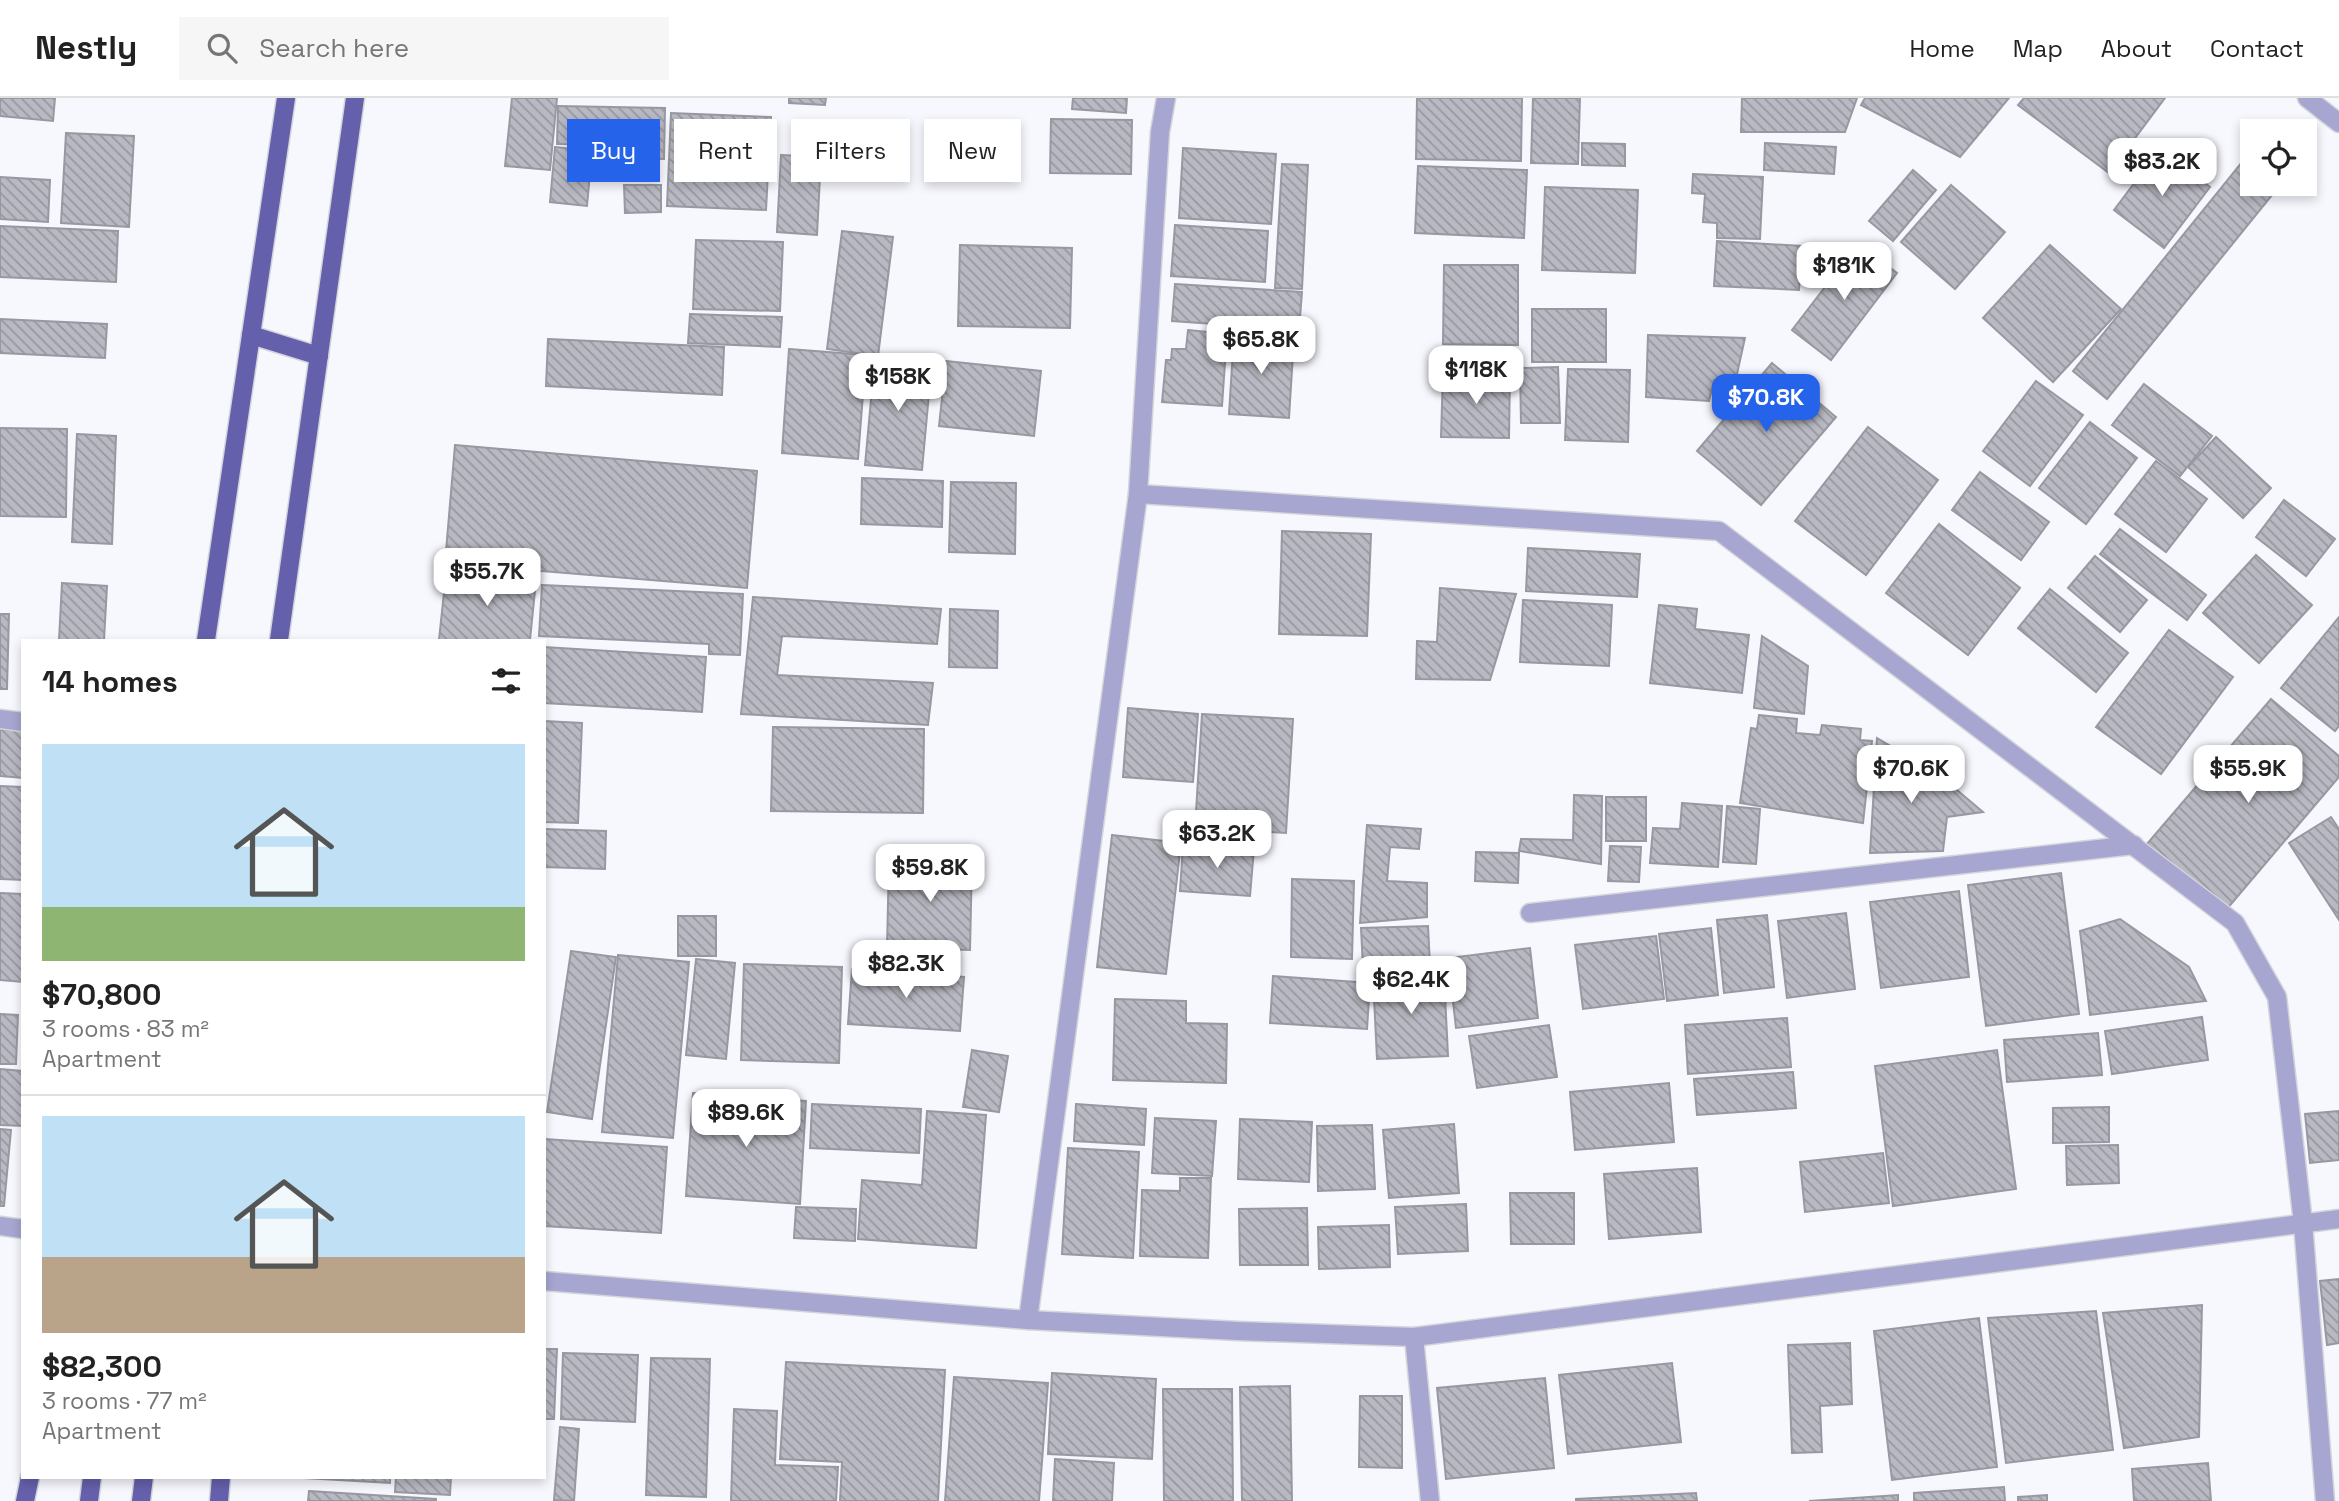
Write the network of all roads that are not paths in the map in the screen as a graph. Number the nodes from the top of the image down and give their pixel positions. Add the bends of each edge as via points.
1 (286, 98) edge
2 (355, 98) edge
3 (1166, 98) edge
4 (2307, 98) edge
5 (2339, 123) edge
6 (251, 335) junction
7 (319, 356) junction
8 (1138, 494) junction
9 (206, 639) edge
10 (279, 639) edge
11 (0, 719) edge
12 (21, 722) edge
13 (2134, 845) junction
14 (1530, 913) dead end
15 (2339, 1219) edge
16 (2303, 1223) junction
17 (0, 1226) edge
18 (21, 1229) edge
19 (546, 1281) edge
20 (1028, 1320) junction
21 (1414, 1337) junction
22 (30, 1479) edge
23 (92, 1479) edge
24 (144, 1479) edge
25 (221, 1479) edge
26 (26, 1501) edge
27 (89, 1501) edge
28 (141, 1501) edge
29 (219, 1501) edge
30 (1430, 1501) edge
31 (2325, 1501) edge

1 - 6 main road
2 - 7 main road
3 - 8 street via 1160,132
4 - 5 street
6 - 7 main road
6 - 9 main road
7 - 10 main road
8 - 13 street via 1719,531
8 - 20 street
11 - 12 street
13 - 14 street
13 - 16 street via 2235,923 2277,997
15 - 16 street
16 - 21 street
16 - 31 street
17 - 18 street
19 - 20 street
20 - 21 street
21 - 30 street
22 - 26 main road
23 - 27 main road
24 - 28 main road
25 - 29 main road

